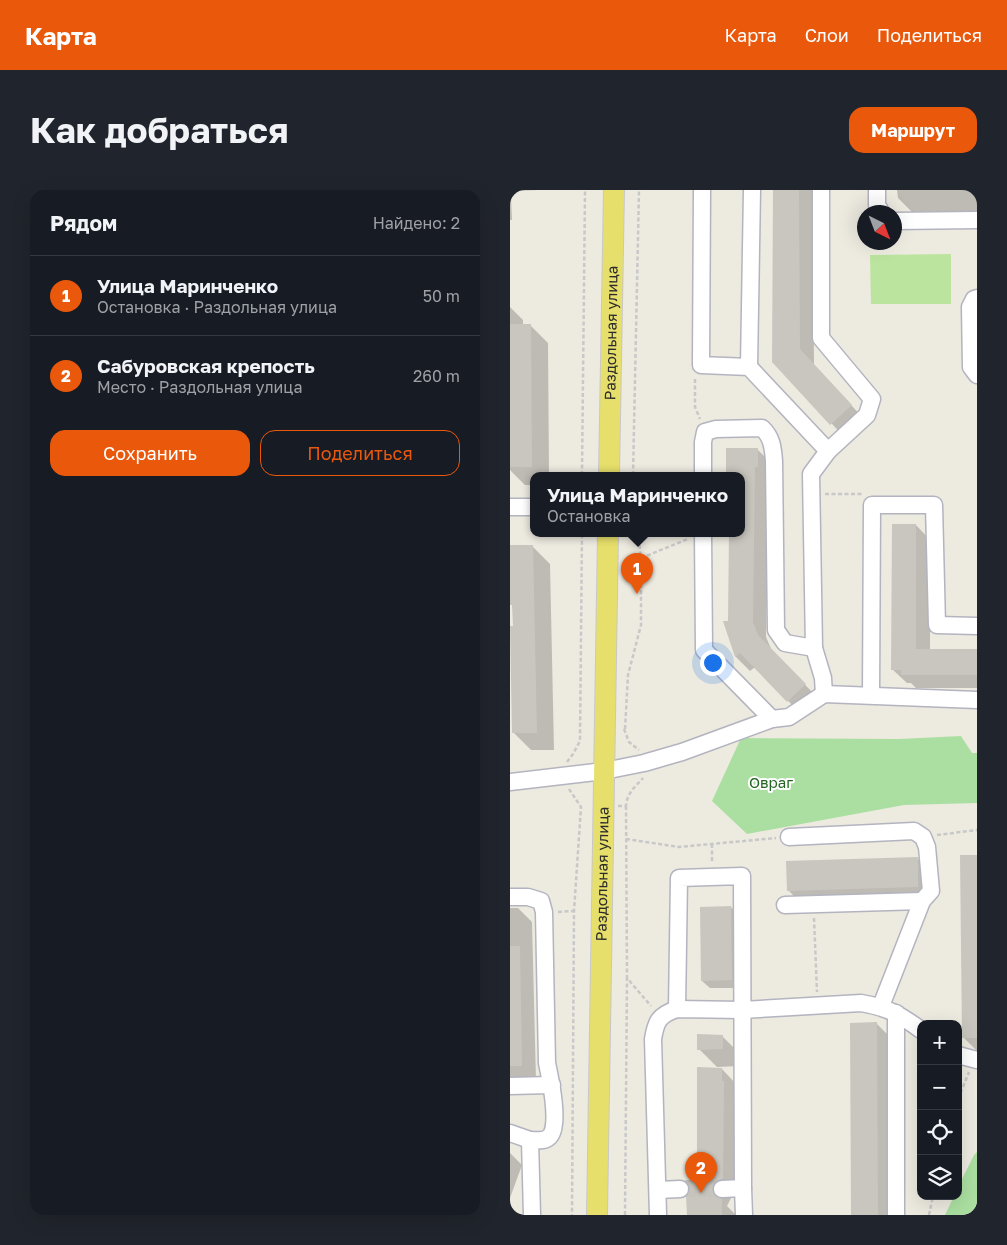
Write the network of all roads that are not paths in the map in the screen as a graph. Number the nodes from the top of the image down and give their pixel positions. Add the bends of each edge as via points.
1 (614, 190) edge
2 (702, 190) edge
3 (752, 190) edge
4 (821, 190) edge
5 (877, 190) edge
6 (877, 205) edge
7 (977, 220) edge
8 (902, 221) edge
9 (977, 298) edge
10 (749, 367) junction
11 (977, 375) edge
12 (828, 451) junction
13 (609, 472) edge
14 (703, 472) edge
15 (510, 507) edge
16 (530, 507) edge
17 (608, 537) edge
18 (703, 537) edge
19 (977, 626) edge
20 (814, 648) junction
21 (824, 694) junction
22 (871, 695) junction
23 (977, 700) edge
24 (772, 719) junction
25 (604, 771) junction
26 (510, 782) edge
27 (789, 837) road end
28 (510, 897) edge
29 (922, 901) junction
30 (785, 905) dead end
31 (881, 1006) junction
32 (677, 1009) junction
33 (742, 1010) junction
34 (896, 1013) junction
35 (917, 1027) edge
36 (962, 1057) edge
37 (974, 1064) edge
38 (552, 1085) junction
39 (510, 1086) edge
40 (510, 1133) edge
41 (530, 1140) junction
42 (744, 1188) junction
43 (680, 1189) tunnel mouth
44 (722, 1189) tunnel mouth
45 (658, 1190) junction
46 (532, 1215) edge
47 (597, 1215) edge
48 (658, 1215) edge
49 (744, 1215) edge
50 (896, 1215) edge

1 - 13 main road, Раздольная улица
2 - 10 street via 701,365
3 - 10 street
4 - 12 street via 821,338 872,399 867,415
5 - 6 street
7 - 8 street
9 - 11 street via 970,307 971,367
10 - 12 street
12 - 20 street via 811,474
14 - 20 street via 702,442 706,432 762,428 768,434 774,461 776,630 785,643
15 - 16 street
17 - 25 main road, Раздольная улица
18 - 24 street via 704,650
19 - 22 street via 937,625 934,505 872,505
20 - 21 street
21 - 22 street
21 - 24 street via 789,717
22 - 23 street
24 - 25 street via 682,752
25 - 26 street
25 - 47 main road, Раздольная улица
27 - 29 street via 914,832 923,837 928,847 931,891
28 - 38 street via 541,901 544,912 547,1063
29 - 30 street
29 - 31 street
31 - 33 street via 862,1003
31 - 34 street
32 - 33 street
32 - 33 street via 679,878 742,876
32 - 45 street via 660,1017 653,1039
33 - 42 street
34 - 35 street
34 - 50 street
36 - 37 street
38 - 39 street
38 - 41 street via 555,1129 544,1140
40 - 41 street
41 - 46 street
42 - 44 street
42 - 49 street
43 - 45 street
45 - 48 street

